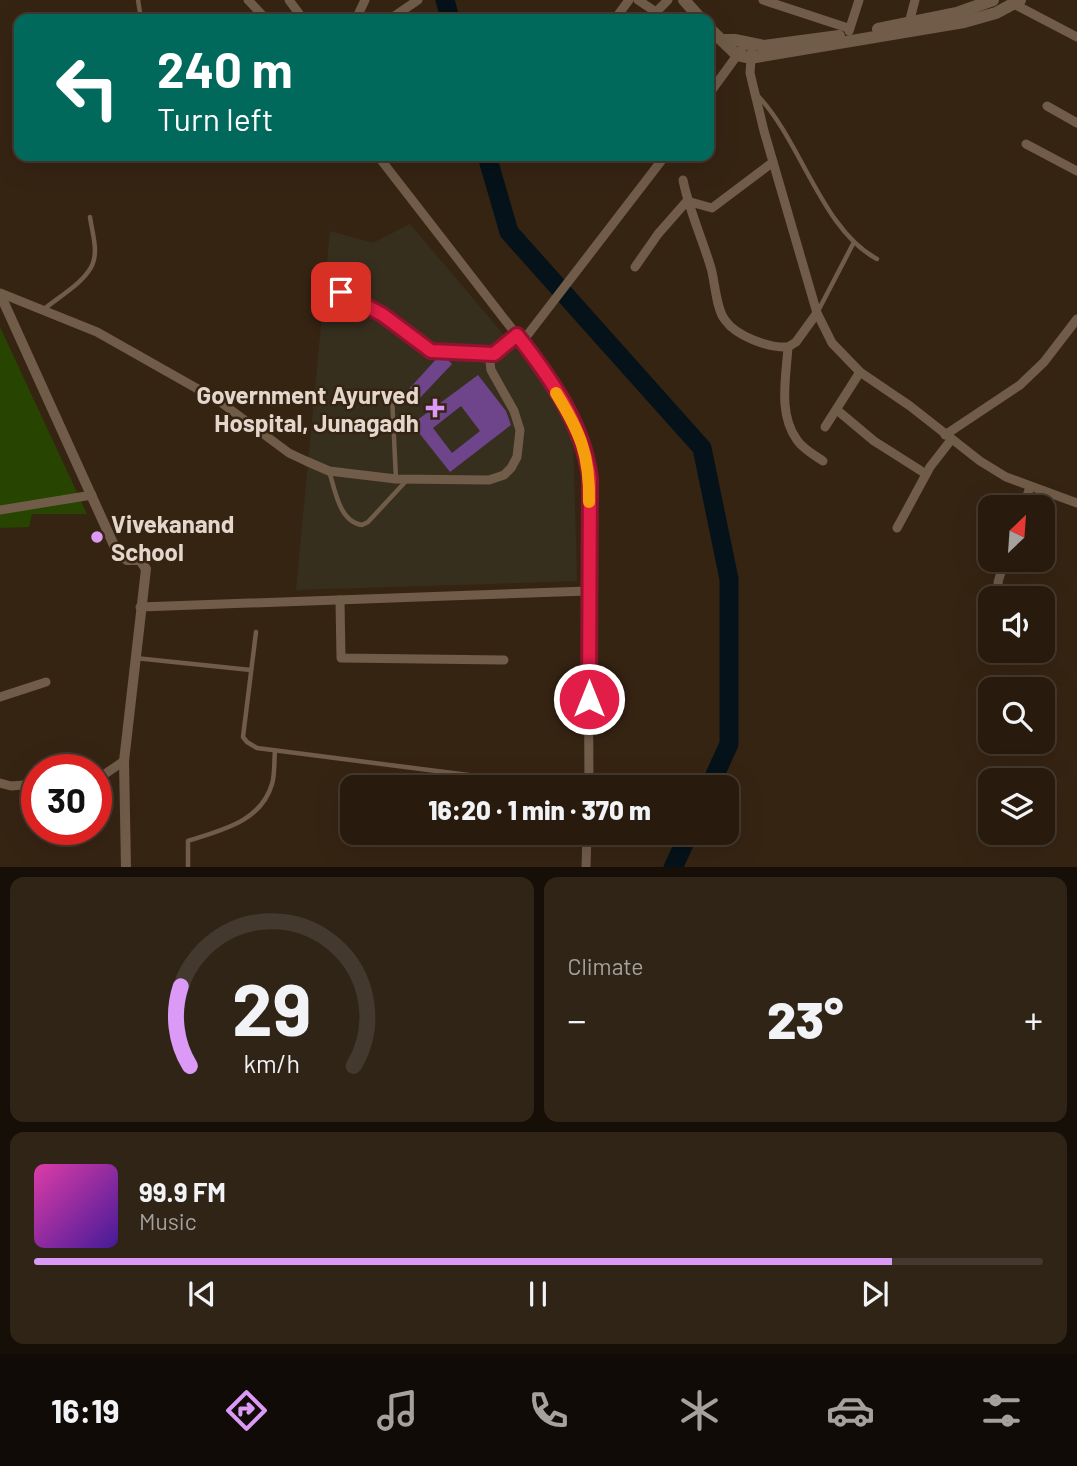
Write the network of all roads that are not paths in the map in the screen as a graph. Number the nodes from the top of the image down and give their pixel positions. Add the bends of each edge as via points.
1 (248, 0) edge
2 (418, 0) edge
3 (638, 0) edge
4 (668, 0) edge
5 (684, 0) edge
6 (762, 0) edge
7 (859, 0) edge
8 (915, 0) edge
9 (775, 2) edge
10 (1017, 2) edge
11 (995, 3) edge
12 (261, 14) edge
13 (397, 14) edge
14 (697, 14) edge
15 (909, 23) junction
16 (714, 32) edge
17 (849, 35) junction
18 (1077, 37) edge
19 (722, 40) junction
20 (750, 49) junction
21 (737, 55) junction
22 (714, 87) edge
23 (755, 93) junction
24 (1047, 106) dead end
25 (1077, 122) edge
26 (1026, 144) dead end
27 (382, 161) edge
28 (661, 161) edge
29 (773, 162) junction
30 (1077, 171) edge
31 (683, 180) dead end
32 (687, 201) junction
33 (90, 218) dead end
34 (854, 242) junction
35 (877, 259) dead end
36 (635, 267) dead end
37 (341, 292) dead end
38 (0, 293) edge
39 (43, 310) junction
40 (817, 313) junction
41 (1077, 319) edge
42 (520, 339) junction
43 (788, 348) junction
44 (494, 354) junction
45 (860, 373) junction
46 (393, 397) dead end
47 (837, 410) junction
48 (825, 427) dead end
49 (948, 437) junction
50 (823, 461) dead end
51 (329, 471) junction
52 (926, 474) junction
53 (396, 479) junction
54 (408, 479) junction
55 (1030, 487) junction
56 (92, 495) junction
57 (1027, 495) edge
58 (1077, 503) edge
59 (0, 510) edge
60 (897, 528) dead end
61 (588, 591) junction
62 (340, 600) junction
63 (140, 607) junction
64 (256, 632) dead end
65 (134, 657) junction
66 (503, 660) dead end
67 (251, 670) junction
68 (46, 682) dead end
69 (0, 696) edge
70 (275, 751) junction
71 (124, 761) junction
72 (112, 769) edge
73 (466, 775) edge
74 (589, 775) edge
75 (0, 783) edge
76 (21, 785) edge
77 (588, 845) edge
78 (126, 867) edge
79 (188, 867) edge
80 (589, 867) edge

1 - 12 street
2 - 13 street
3 - 4 street via 656,12
5 - 14 main road
6 - 9 street
7 - 17 street
8 - 15 street
9 - 17 street
10 - 11 main road
10 - 18 street
11 - 15 main road
11 - 17 main road via 964,22
15 - 17 main road
16 - 19 main road
17 - 20 main road
19 - 20 main road via 736,40
19 - 21 main road
20 - 21 main road
20 - 23 street
21 - 22 street
23 - 29 street
23 - 34 lane
24 - 25 street
26 - 30 street
27 - 42 street
28 - 42 street
29 - 32 street via 712,208
29 - 40 street
31 - 32 street
32 - 36 street
32 - 43 street via 726,323 766,344
33 - 39 lane via 92,264
34 - 35 lane
34 - 40 lane
37 - 44 lane via 383,315 431,351
38 - 39 street
38 - 56 street
39 - 51 street via 97,332 183,380 289,453
40 - 43 street
40 - 45 street via 832,343
41 - 49 street via 1020,385
42 - 44 street
42 - 61 street via 570,415 587,457
43 - 50 street via 788,423 798,441
44 - 54 street via 491,370 520,430 511,468 489,481
45 - 47 street
45 - 49 street
46 - 53 lane
47 - 48 street
47 - 52 street via 874,441
49 - 52 street
49 - 55 street via 1006,477
51 - 53 street
51 - 54 lane via 340,506 349,520 362,525
52 - 60 street
53 - 54 street
55 - 57 street
55 - 58 street
56 - 59 street
56 - 63 street via 117,552 144,564
61 - 62 street
61 - 74 street
62 - 63 street
62 - 66 street via 341,658
63 - 65 street
64 - 67 lane
65 - 67 lane
65 - 71 street
67 - 70 lane via 243,737 257,748
68 - 69 street
70 - 73 lane
70 - 79 lane via 272,783 261,805 235,825 188,841
71 - 72 street
71 - 78 street
75 - 76 street
77 - 80 street

